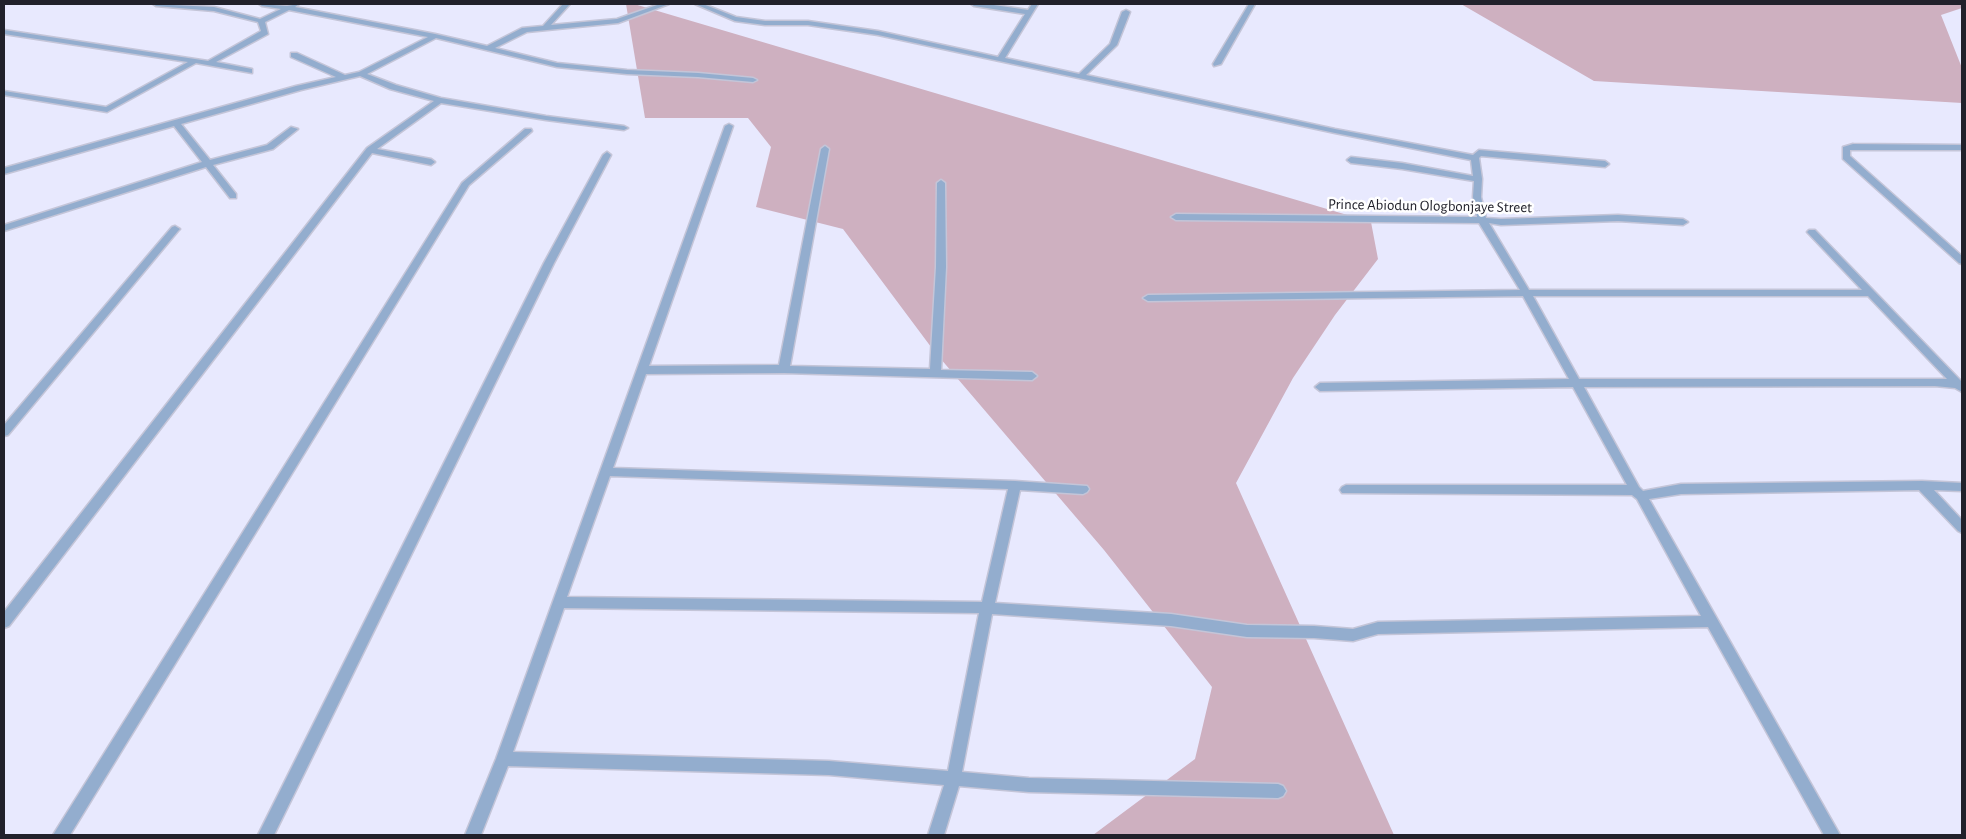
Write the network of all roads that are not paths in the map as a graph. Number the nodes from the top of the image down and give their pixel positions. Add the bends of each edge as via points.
1 (156, 4) edge
2 (262, 4) edge
3 (296, 4) edge
4 (564, 4) edge
5 (666, 4) edge
6 (698, 4) edge
7 (974, 4) edge
8 (1035, 4) edge
9 (1252, 4) edge
10 (288, 8) junction
11 (1029, 12) junction
12 (1126, 12) dead end
13 (261, 21) junction
14 (546, 27) junction
15 (4, 32) edge
16 (434, 36) junction
17 (489, 48) junction
18 (294, 55) dead end
19 (1000, 60) junction
20 (195, 61) junction
21 (209, 63) junction
22 (1217, 64) dead end
23 (249, 72) dead end
24 (361, 74) junction
25 (342, 77) junction
26 (1080, 77) junction
27 (753, 80) dead end
28 (4, 93) edge
29 (440, 100) junction
30 (176, 123) junction
31 (729, 126) dead end
32 (624, 128) dead end
33 (294, 129) dead end
34 (528, 131) dead end
35 (1962, 147) edge
36 (825, 149) dead end
37 (370, 150) junction
38 (607, 155) dead end
39 (1475, 158) junction
40 (1351, 160) dead end
41 (431, 162) dead end
42 (209, 163) junction
43 (1605, 164) dead end
44 (4, 171) edge
45 (1478, 179) junction
46 (941, 183) dead end
47 (233, 196) dead end
48 (1176, 218) dead end
49 (1482, 220) junction
50 (1684, 222) dead end
51 (4, 228) edge
52 (175, 229) dead end
53 (1812, 232) dead end
54 (1962, 261) edge
55 (1871, 293) junction
56 (1527, 294) junction
57 (1148, 298) dead end
58 (784, 369) junction
59 (643, 370) junction
60 (936, 374) junction
61 (1032, 376) dead end
62 (1576, 383) junction
63 (1960, 386) edge
64 (1320, 387) dead end
65 (4, 432) edge
66 (606, 472) junction
67 (1014, 485) junction
68 (1922, 485) junction
69 (1962, 487) edge
70 (1083, 489) dead end
71 (1346, 490) dead end
72 (1638, 493) junction
73 (1962, 528) edge
74 (559, 602) junction
75 (987, 608) junction
76 (1712, 621) junction
77 (4, 622) edge
78 (503, 759) junction
79 (954, 777) junction
80 (1278, 791) dead end
81 (61, 835) edge
82 (266, 835) edge
83 (473, 835) edge
84 (936, 835) edge
85 (1832, 835) edge

1 - 13 street via 214,9
2 - 10 street
3 - 10 street
4 - 14 street
5 - 14 street via 618,21
6 - 19 street via 735,19 808,23 878,33
7 - 11 street
8 - 11 street
9 - 22 street
10 - 13 street
10 - 16 street
11 - 19 street
12 - 26 street via 1113,45
13 - 21 street via 265,32
14 - 17 street via 519,32
15 - 20 street
16 - 17 street
16 - 24 street
17 - 27 street via 557,65
18 - 25 street
19 - 26 street
20 - 21 street
20 - 28 street via 107,110
21 - 23 street
24 - 25 street
24 - 29 street
25 - 30 street
26 - 39 street
29 - 32 street
29 - 37 street
30 - 42 street
30 - 44 street
31 - 59 street
33 - 42 street via 270,146
34 - 81 street via 466,183
35 - 54 street via 1854,147 1846,150 1846,156
36 - 58 street
37 - 41 street
37 - 77 street
38 - 82 street via 549,263
39 - 43 street via 1480,153
39 - 45 street
40 - 45 street
42 - 47 street
42 - 51 street
45 - 49 street via 1477,197
46 - 60 street
48 - 49 street, Prince Abiodun Ologbonjaye Street
49 - 50 street, Prince Abiodun Ologbonjaye Street via 1618,218
49 - 56 street
52 - 65 street
53 - 55 street
55 - 56 street
55 - 63 street
56 - 57 street
56 - 62 street
58 - 59 street
58 - 60 street
59 - 66 street
60 - 61 street
62 - 63 street via 1935,382
62 - 64 street
62 - 72 street
66 - 67 street
66 - 74 street
67 - 70 street
67 - 75 street
68 - 69 street
68 - 72 street via 1681,489
68 - 73 street
71 - 72 street
72 - 76 street
74 - 75 street
74 - 78 street
75 - 76 street via 1171,620 1248,631 1353,635 1378,628
75 - 79 street
76 - 85 street
78 - 79 street via 829,768
78 - 83 street
79 - 80 street via 1030,785
79 - 84 street

